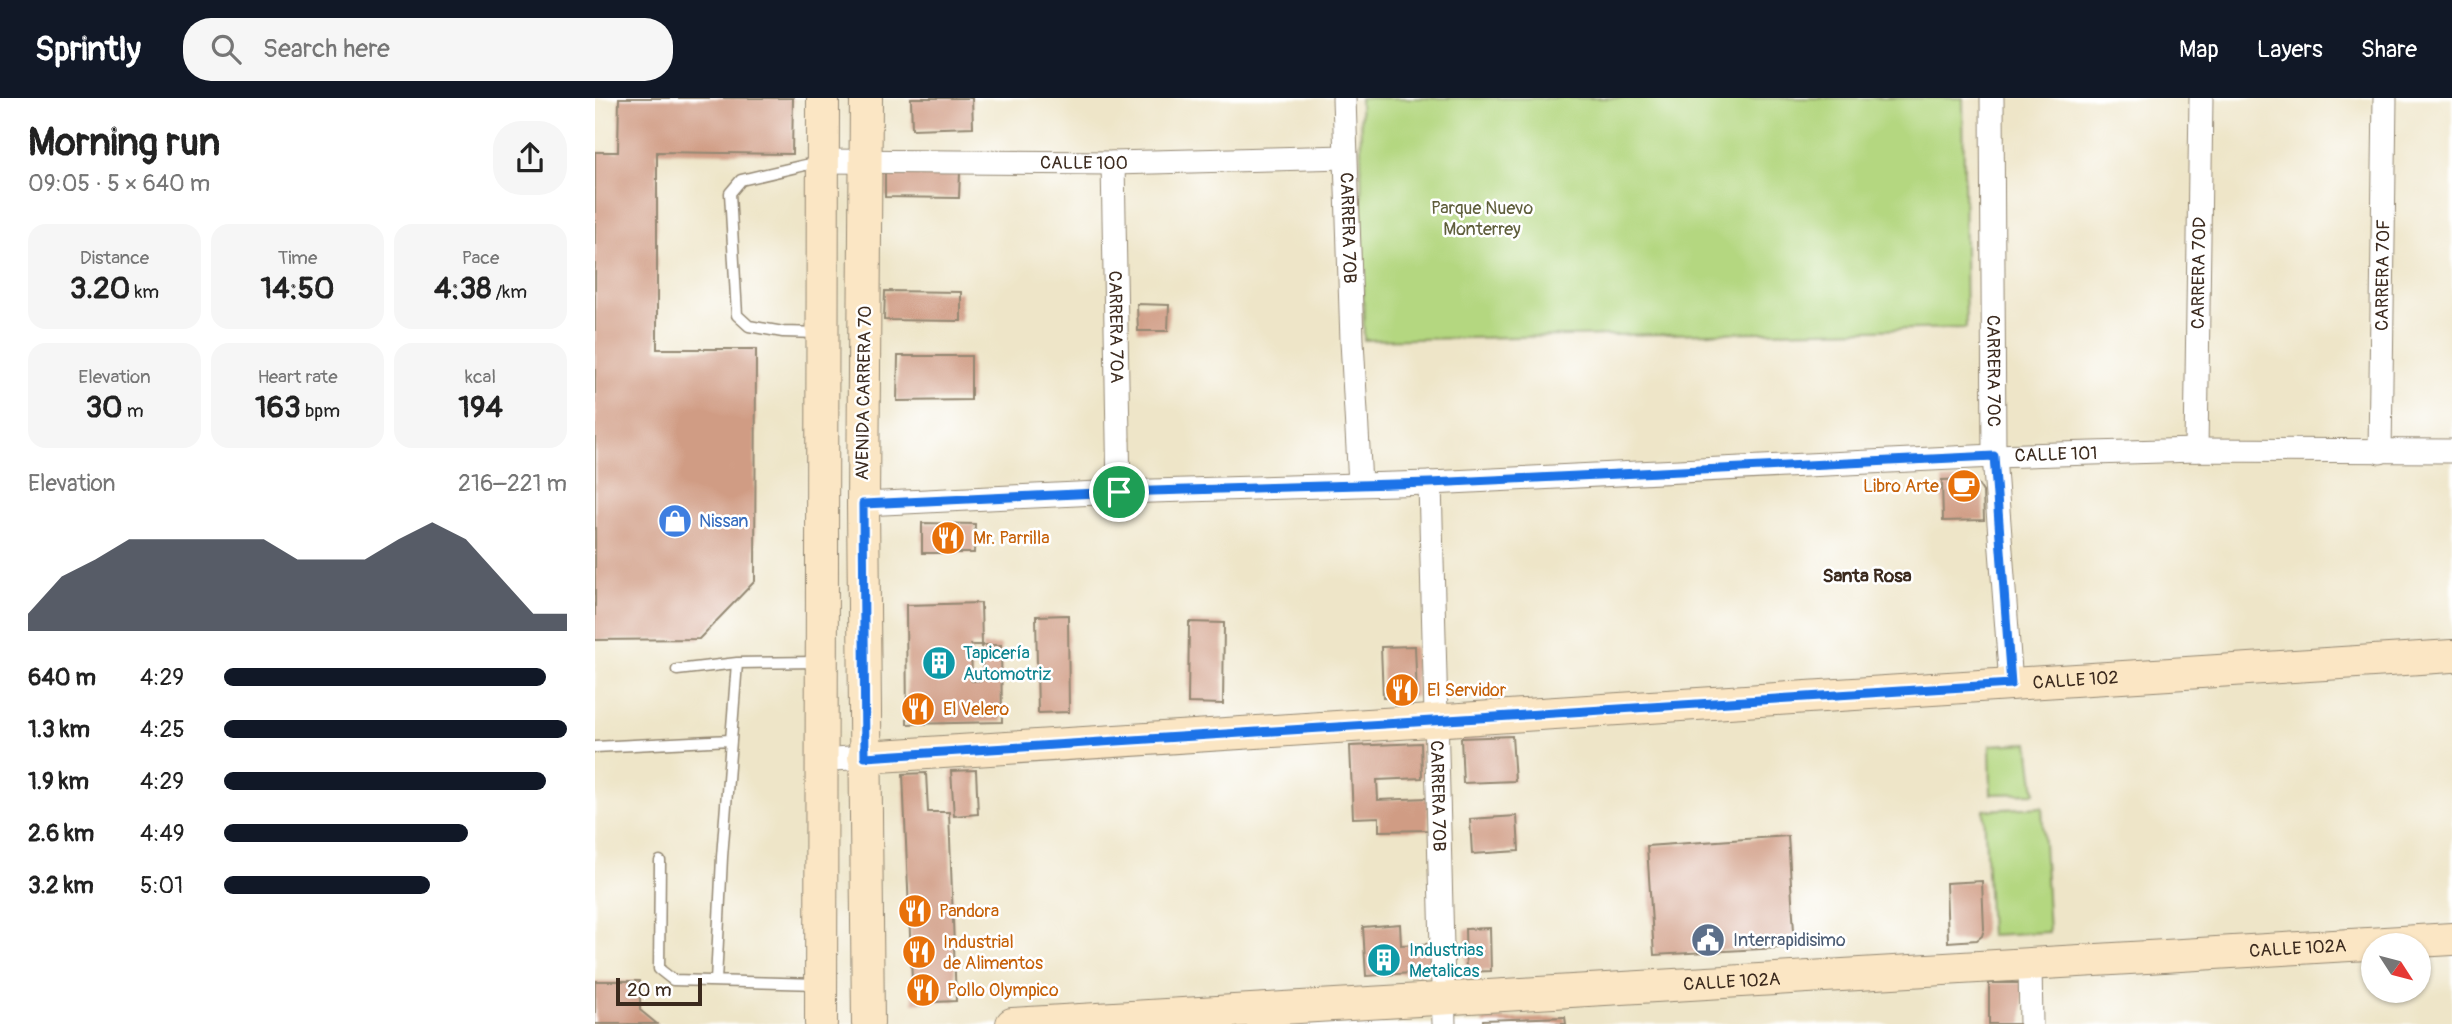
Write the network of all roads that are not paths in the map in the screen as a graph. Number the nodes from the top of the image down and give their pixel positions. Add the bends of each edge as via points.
1 (823, 98) edge
2 (866, 98) edge
3 (1344, 98) edge
4 (1992, 98) edge
5 (2201, 98) edge
6 (2385, 98) edge
7 (1345, 157) junction
8 (823, 161) junction
9 (867, 163) junction
10 (1113, 163) junction
11 (822, 333) junction
12 (2196, 450) junction
13 (2452, 451) edge
14 (2380, 452) junction
15 (1994, 456) junction
16 (1430, 483) junction
17 (1360, 484) junction
18 (1119, 492) junction
19 (863, 504) junction
20 (2452, 656) edge
21 (821, 662) junction
22 (737, 663) junction
23 (677, 670) dead end
24 (2011, 684) junction
25 (1437, 721) junction
26 (730, 740) junction
27 (595, 747) edge
28 (865, 757) junction
29 (821, 760) junction
30 (660, 861) dead end
31 (2452, 939) edge
32 (2030, 964) junction
33 (716, 981) junction
34 (821, 984) junction
35 (1444, 1011) edge
36 (821, 1024) edge
37 (868, 1024) edge
38 (1012, 1024) edge
39 (2031, 1024) edge

1 - 8 street
2 - 9 street, AVENIDA CARRERA 70
3 - 7 street, CARRERA 70B
4 - 15 street, CARRERA 70C
5 - 12 street, CARRERA 70D
6 - 14 street, CARRERA 70F
7 - 10 street, CALLE 100
7 - 17 street, CARRERA 70B
8 - 9 street, CALLE 100
8 - 11 street
8 - 11 lane via 741,180 730,193 737,315 749,326
9 - 10 street, CALLE 100
9 - 19 street, AVENIDA CARRERA 70
10 - 18 street, CARRERA 70A
11 - 21 street
12 - 14 street, CALLE 101
12 - 15 street, CALLE 101
13 - 14 street, CALLE 101
15 - 16 street, CALLE 101
15 - 24 street, CARRERA 70C
16 - 17 street, CALLE 101
16 - 25 street, CARRERA 70B
17 - 18 street, CALLE 101
18 - 19 street, CALLE 101
19 - 28 street, AVENIDA CARRERA 70
20 - 24 street, CALLE 102
21 - 22 lane
21 - 29 street
22 - 23 lane
22 - 26 lane
24 - 25 street, CALLE 102
25 - 28 street, CALLE 102
25 - 35 street, CARRERA 70B
26 - 27 lane
26 - 33 lane
28 - 29 street, CALLE 102
28 - 37 street, AVENIDA CARRERA 70
29 - 34 street
30 - 33 lane via 659,969 673,980
31 - 32 street, CALLE 102A
32 - 35 street, CALLE 102A
32 - 39 street
33 - 34 lane
34 - 36 street
35 - 38 street, CALLE 102A

